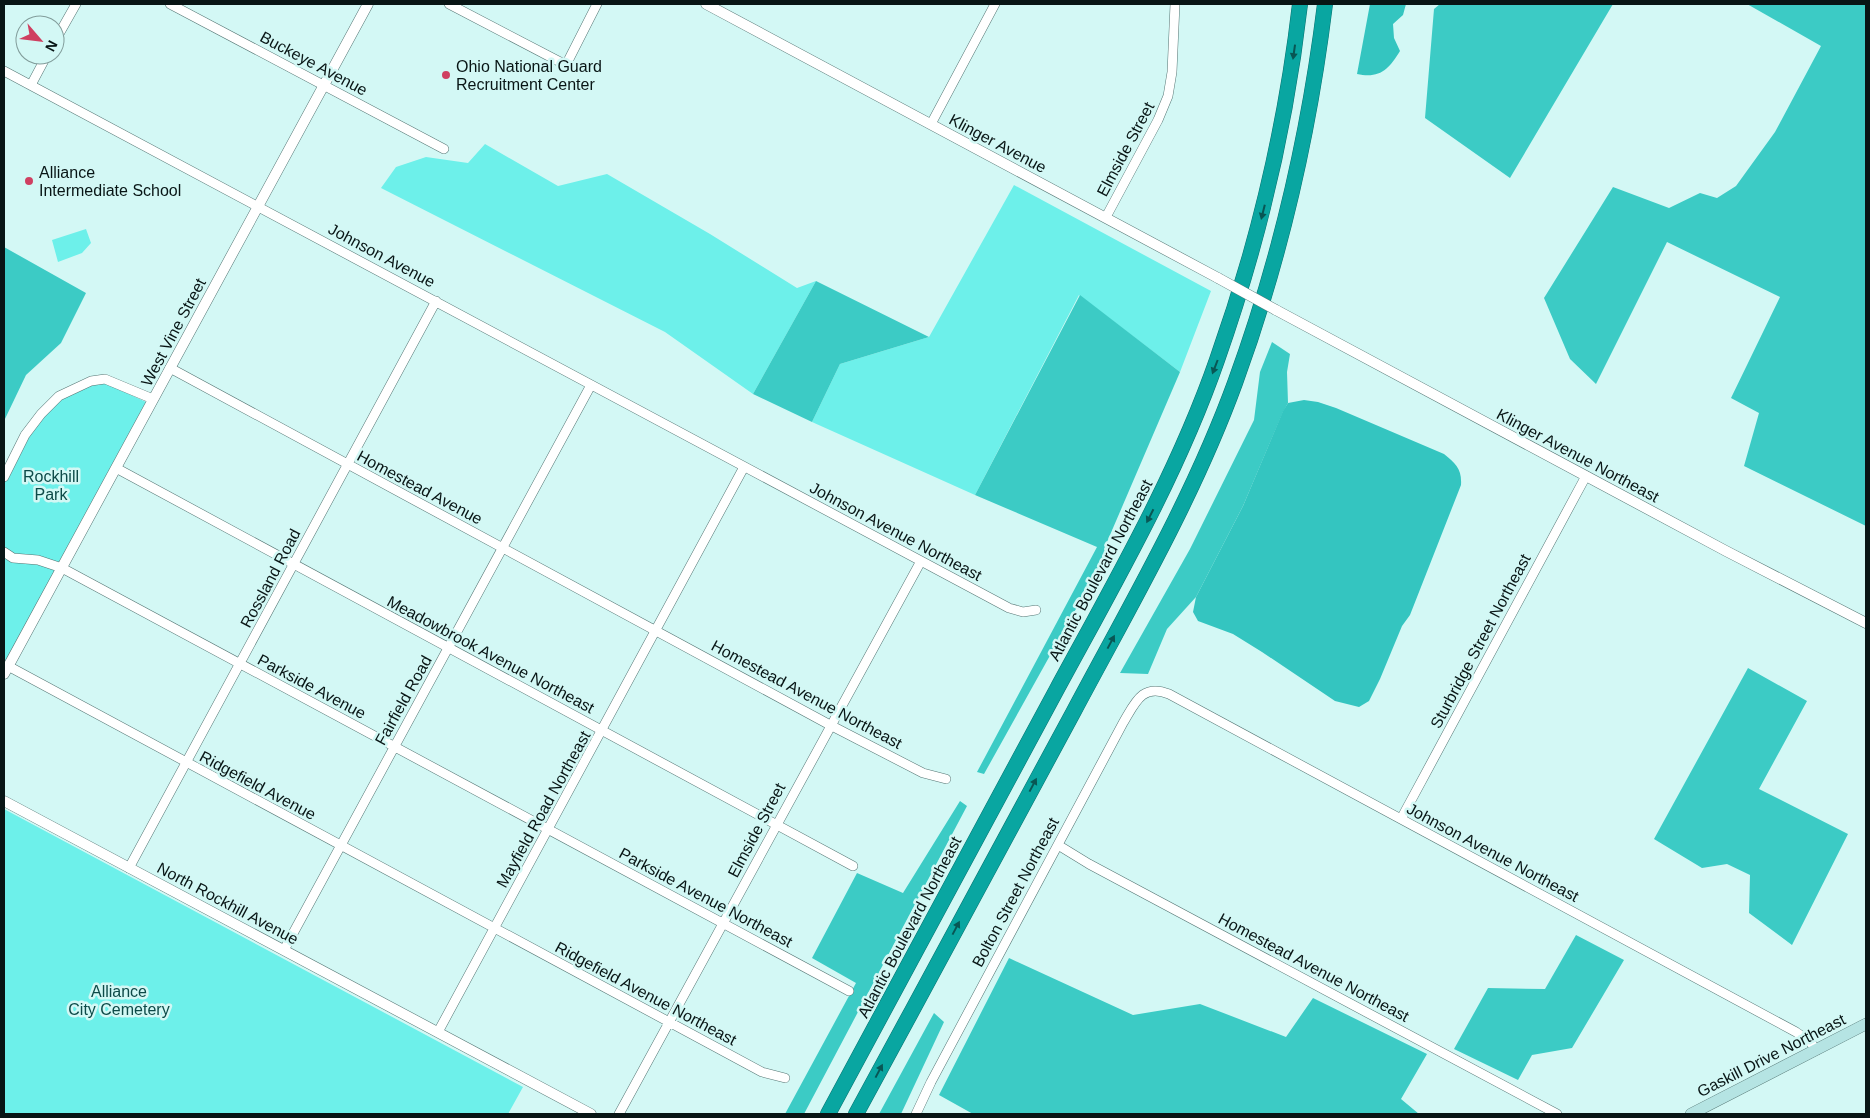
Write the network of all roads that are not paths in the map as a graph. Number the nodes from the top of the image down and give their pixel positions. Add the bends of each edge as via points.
1 (76, 4) edge
2 (170, 4) edge
3 (368, 4) edge
4 (449, 4) edge
5 (597, 4) edge
6 (706, 4) edge
7 (995, 4) edge
8 (1175, 4) edge
9 (1300, 4) edge
10 (1325, 4) edge
11 (65, 24) edge
12 (42, 65) edge
13 (4, 71) edge
14 (31, 85) junction
15 (324, 85) junction
16 (931, 124) junction
17 (444, 149) dead end
18 (258, 205) junction
19 (1106, 217) junction
20 (436, 301) junction
21 (1276, 310) joint
22 (170, 368) junction
23 (591, 385) junction
24 (153, 399) junction
25 (347, 464) junction
26 (116, 468) junction
27 (744, 468) junction
28 (1586, 476) junction
29 (4, 477) edge
30 (503, 548) junction
31 (4, 552) edge
32 (921, 561) junction
33 (294, 564) junction
34 (62, 568) junction
35 (1036, 610) dead end
36 (1866, 624) edge
37 (657, 630) junction
38 (448, 648) junction
39 (240, 664) junction
40 (6, 670) edge
41 (1150, 691) joint
42 (830, 725) junction
43 (603, 731) junction
44 (395, 747) junction
45 (186, 763) junction
46 (946, 779) dead end
47 (4, 801) edge
48 (1401, 820) junction
49 (777, 824) junction
50 (549, 829) junction
51 (339, 845) junction
52 (1058, 845) junction
53 (853, 866) dead end
54 (129, 868) junction
55 (723, 923) junction
56 (494, 929) junction
57 (284, 950) junction
58 (849, 991) dead end
59 (669, 1022) junction
60 (1866, 1024) edge
61 (438, 1032) junction
62 (1817, 1050) junction
63 (785, 1078) dead end
64 (1697, 1113) edge
65 (591, 1114) edge
66 (619, 1114) edge
67 (828, 1114) edge
68 (856, 1114) edge
69 (916, 1114) edge
70 (1556, 1114) edge

1 - 11 street
2 - 15 street, Buckeye Avenue
3 - 15 street, West Vine Street
4 - 5 street via 558,62 566,63
6 - 16 street, Klinger Avenue
7 - 16 street
8 - 19 street, Elmside Street via 1168,96
9 -> 67 highway, Atlantic Boulevard Northeast via 1284,112 1262,214 1217,360 1188,434 1134,546
68 -> 10 highway via 1163,545 1213,437 1278,253 1306,134
12 - 14 street
13 - 14 street, Johnson Avenue
14 - 18 street, Johnson Avenue
15 - 17 street, Buckeye Avenue
15 - 18 street, West Vine Street
16 - 19 street, Klinger Avenue
18 - 20 street, Johnson Avenue
18 - 22 street, West Vine Street
19 - 21 street, Klinger Avenue, bridge
20 - 23 street, Johnson Avenue
20 - 25 street, Rossland Road
21 - 28 street, Klinger Avenue Northeast
22 - 24 street, West Vine Street
22 - 25 street, Homestead Avenue
23 - 27 street, Johnson Avenue
23 - 30 street, Fairfield Road
24 - 26 street, West Vine Street
24 - 29 street via 105,379 91,381 58,396 25,435
25 - 30 street, Homestead Avenue
25 - 33 street, Rossland Road
26 - 33 street, Meadowbrook Avenue Northeast
26 - 34 street, West Vine Street
27 - 32 street, Johnson Avenue Northeast
27 - 37 street, Mayfield Road Northeast
28 - 36 street, Klinger Avenue Northeast
28 - 48 street, Sturbridge Street Northeast
30 - 37 street, Homestead Avenue
30 - 38 street, Fairfield Road
31 - 34 street, Parkside Avenue via 13,558 38,560
32 - 35 street, Johnson Avenue Northeast via 1009,608 1023,612
32 - 42 street, Elmside Street
33 - 38 street, Meadowbrook Avenue Northeast
33 - 39 street, Rossland Road
34 - 39 street, Parkside Avenue
34 - 40 street, West Vine Street
37 - 42 street, Homestead Avenue Northeast
37 - 43 street, Mayfield Road Northeast
38 - 43 street, Meadowbrook Avenue Northeast
38 - 44 street, Fairfield Road
39 - 44 street, Parkside Avenue
39 - 45 street, Rossland Road
40 - 45 street, Ridgefield Avenue
41 - 48 street, Johnson Avenue Northeast via 1169,694
41 - 52 street, Bolton Street Northeast via 1132,707
42 - 46 street, Homestead Avenue Northeast via 923,773
42 - 49 street, Elmside Street
43 - 49 street, Meadowbrook Avenue Northeast
43 - 50 street, Mayfield Road Northeast
44 - 50 street, Parkside Avenue
44 - 51 street, Fairfield Road
45 - 51 street, Ridgefield Avenue
45 - 54 street, Rossland Road
47 - 54 street, North Rockhill Avenue
48 - 62 street, Johnson Avenue Northeast via 1796,1032
49 - 53 street, Meadowbrook Avenue Northeast
49 - 55 street, Elmside Street
50 - 55 street, Parkside Avenue Northeast
50 - 56 street, Mayfield Road Northeast
51 - 56 street, Ridgefield Avenue
51 - 57 street, Fairfield Road
52 - 69 street, Bolton Street Northeast
52 - 70 street, Homestead Avenue Northeast
54 - 57 street, North Rockhill Avenue
55 - 58 street, Parkside Avenue Northeast
55 - 59 street, Elmside Street
56 - 59 street, Ridgefield Avenue Northeast
56 - 61 street, Mayfield Road Northeast
57 - 61 street, North Rockhill Avenue
59 - 63 street, Ridgefield Avenue Northeast via 762,1072
59 - 66 street, Elmside Street
60 - 62 main road, Gaskill Drive Northeast
61 - 65 street, North Rockhill Avenue
62 - 64 main road, Gaskill Drive Northeast

